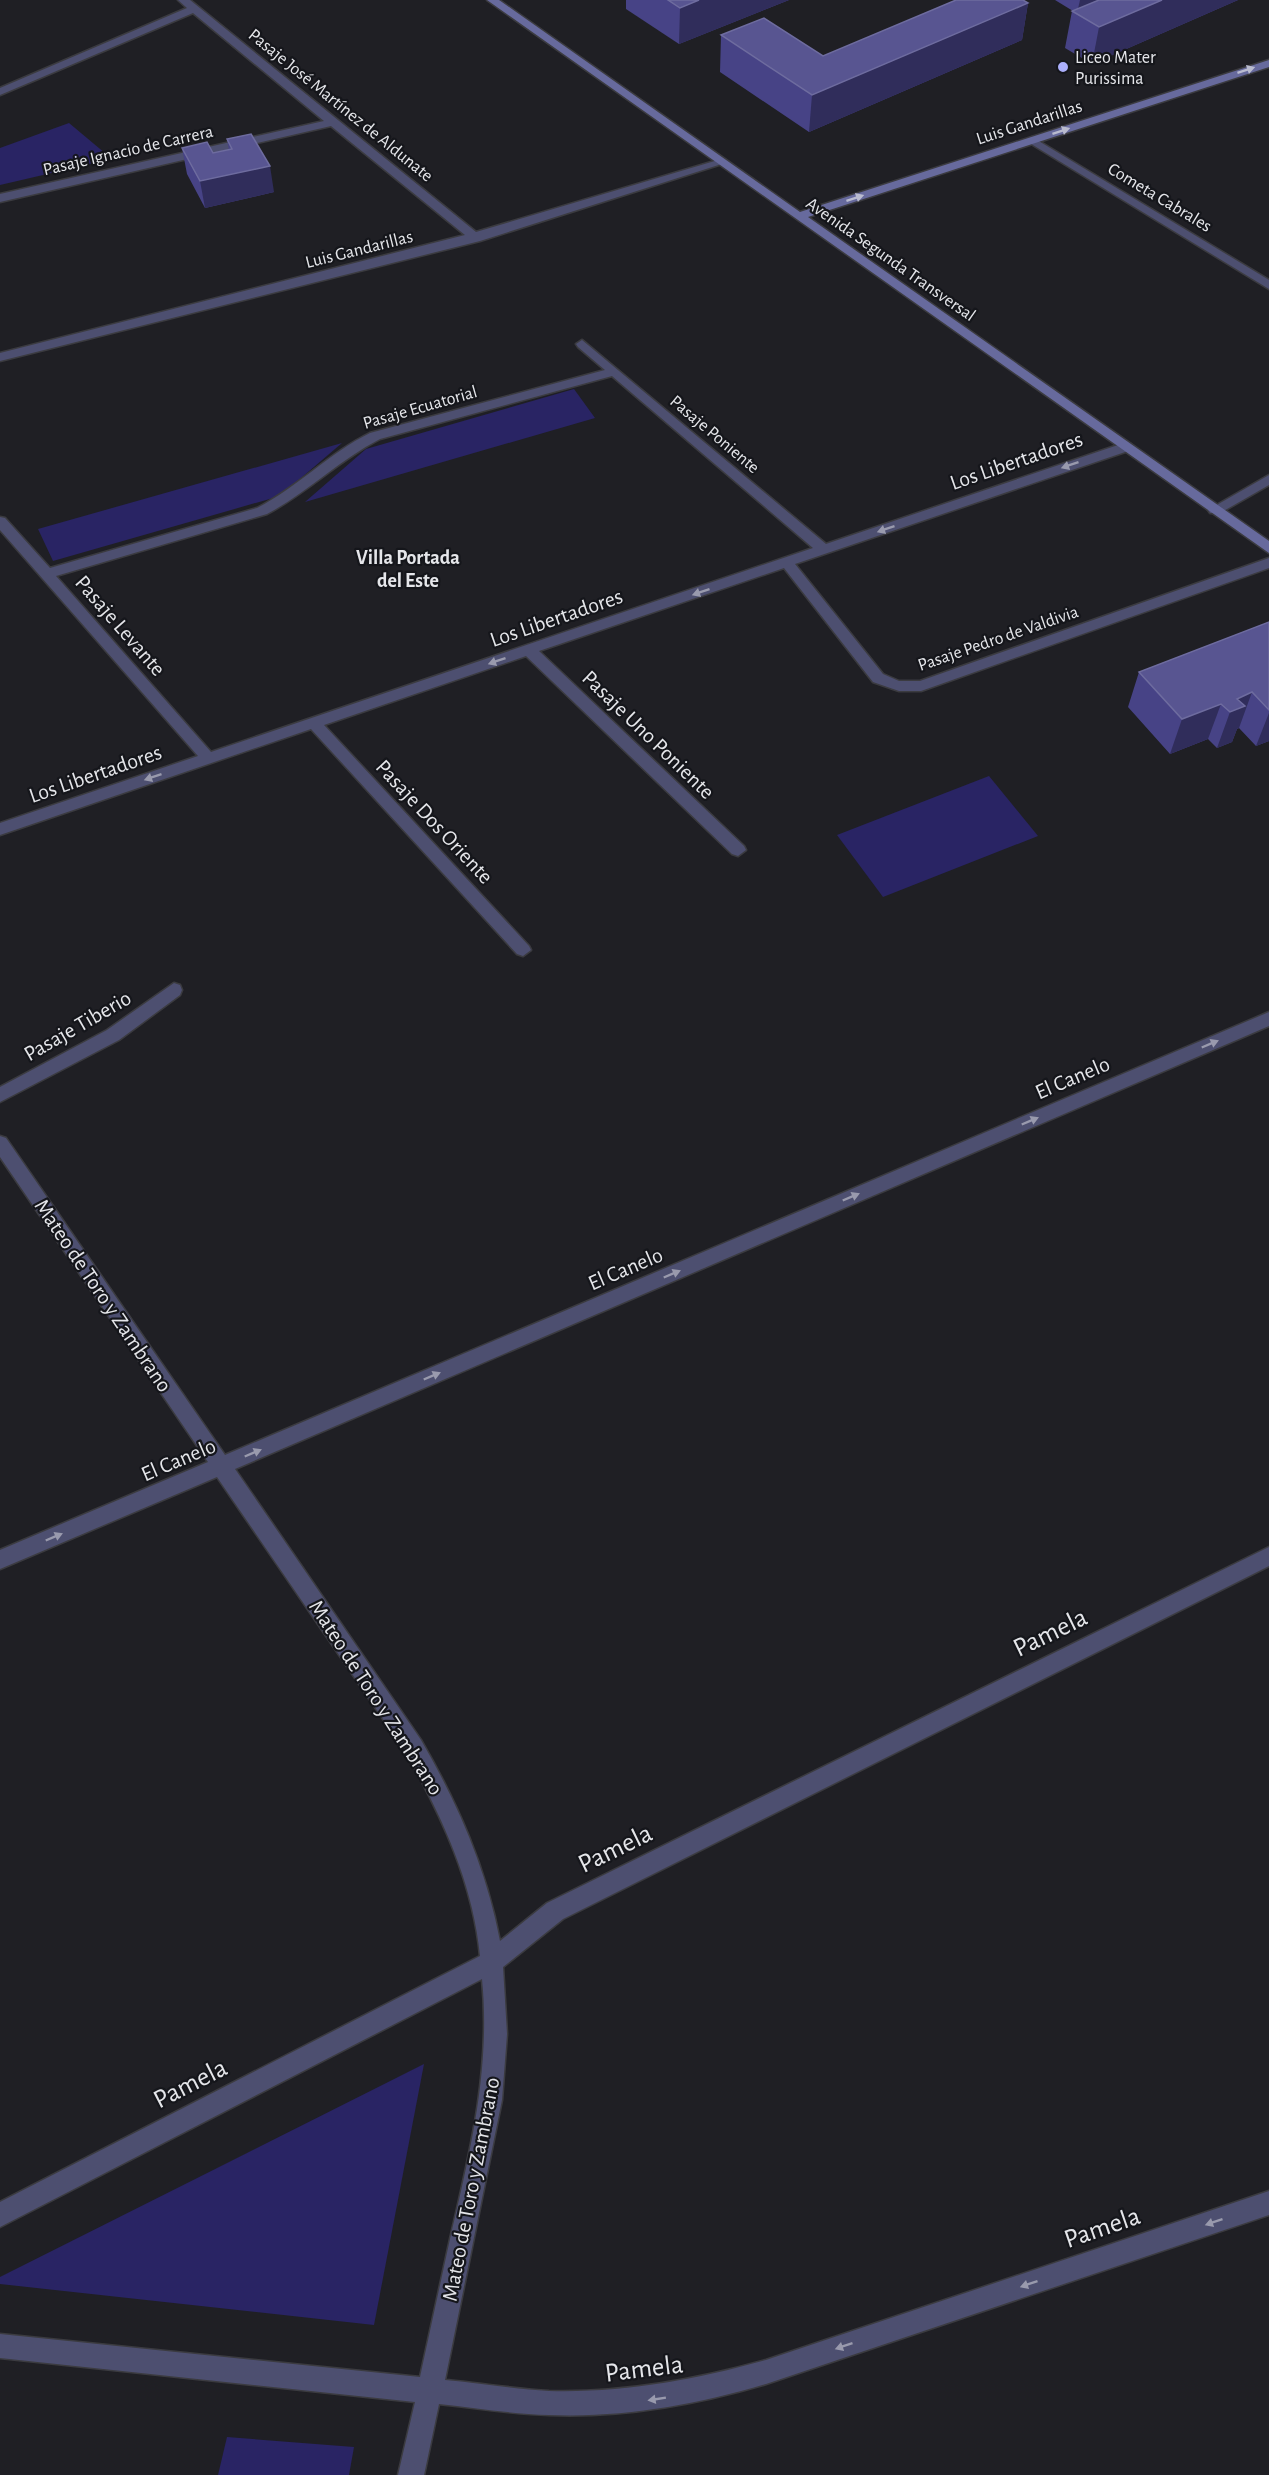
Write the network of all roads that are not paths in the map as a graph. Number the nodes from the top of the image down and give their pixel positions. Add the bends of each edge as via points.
1 (183, 0) edge
2 (492, 0) edge
3 (194, 9) junction
4 (1269, 63) edge
5 (0, 92) edge
6 (333, 122) junction
7 (1032, 140) junction
8 (722, 162) junction
9 (0, 198) edge
10 (800, 216) junction
11 (476, 238) junction
12 (1269, 285) edge
13 (582, 344) dead end
14 (0, 357) edge
15 (614, 372) junction
16 (1126, 447) junction
17 (1269, 478) edge
18 (1215, 510) junction
19 (0, 521) edge
20 (1269, 548) edge
21 (824, 550) junction
22 (787, 563) junction
23 (1269, 563) edge
24 (46, 574) junction
25 (529, 650) junction
26 (314, 723) junction
27 (208, 758) junction
28 (0, 829) edge
29 (738, 850) dead end
30 (523, 950) dead end
31 (174, 990) dead end
32 (1269, 1019) edge
33 (0, 1095) edge
34 (0, 1143) edge
35 (221, 1466) junction
36 (1269, 1556) edge
37 (0, 1560) edge
38 (493, 1961) junction
39 (1269, 2203) edge
40 (0, 2215) edge
41 (0, 2346) edge
42 (430, 2392) junction
43 (411, 2475) edge

1 - 3 street, Pasaje José Martínez de Aldunate
2 - 8 main road, Avenida Segunda Transversal
3 - 5 street
3 - 6 street, Pasaje José Martínez de Aldunate
7 -> 4 main road, Luis Gandarillas
6 - 9 street, Pasaje Ignacio de Carrera
6 - 11 street, Pasaje José Martínez de Aldunate
10 -> 7 main road, Luis Gandarillas
7 - 12 street, Cometa Cabrales
8 - 10 main road, Avenida Segunda Transversal
8 - 11 street, Luis Gandarillas
10 - 16 main road, Avenida Segunda Transversal
11 - 14 street, Luis Gandarillas
13 - 15 street, Pasaje Poniente
15 - 21 street, Pasaje Poniente
15 - 24 street, Pasaje Ecuatorial via 375,436 346,451 291,496 262,511
16 - 18 main road, Avenida Segunda Transversal
16 -> 21 street, Los Libertadores
17 - 18 street
18 - 20 main road, Avenida Segunda Transversal
19 - 24 street, Pasaje Levante
21 - 22 street, Los Libertadores
22 - 23 street, Pasaje Pedro de Valdivia via 878,678 909,688
22 -> 25 street, Los Libertadores
24 - 27 street, Pasaje Levante
25 -> 26 street, Los Libertadores
25 - 29 street, Pasaje Uno Poniente
26 - 27 street, Los Libertadores
26 - 30 street, Pasaje Dos Oriente
27 -> 28 street, Los Libertadores
31 - 33 street, Pasaje Tiberio via 113,1035
35 -> 32 street, El Canelo
34 - 35 street, Mateo de Toro y Zambrano
37 -> 35 street, El Canelo
35 - 38 street, Mateo de Toro y Zambrano via 441,1791 480,1890
36 - 38 street, Pamela via 555,1911
38 - 40 street, Pamela
38 - 42 street, Mateo de Toro y Zambrano via 493,2082
39 -> 42 street, Pamela via 709,2389 651,2400 599,2404
41 - 42 street, Pamela
42 - 43 street, Mateo de Toro y Zambrano

